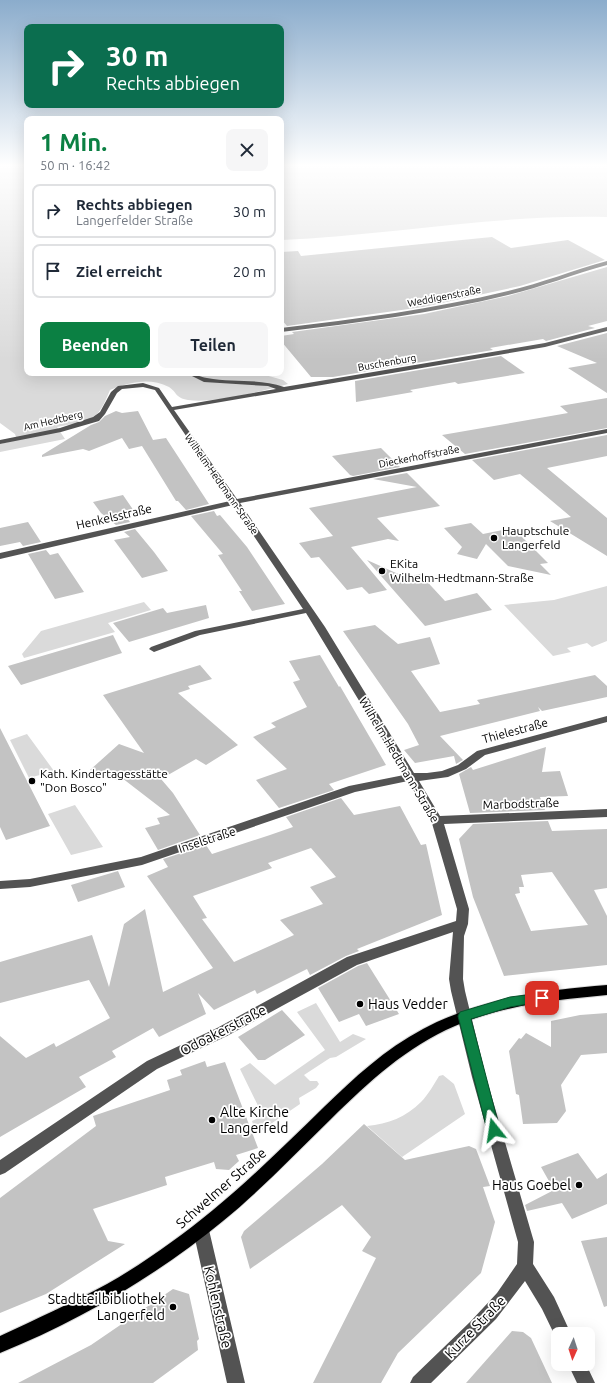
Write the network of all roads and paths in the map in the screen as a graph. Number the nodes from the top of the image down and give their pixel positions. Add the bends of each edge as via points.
1 (607, 263) edge
2 (607, 329) edge
3 (284, 330) edge
4 (195, 376) edge
5 (143, 385) joint
6 (285, 390) junction
7 (170, 410) junction
8 (607, 431) edge
9 (0, 442) edge
10 (234, 502) junction
11 (0, 556) edge
12 (309, 610) junction
13 (154, 649) dead end
14 (607, 719) edge
15 (410, 777) junction
16 (607, 813) edge
17 (437, 820) junction
18 (0, 885) edge
19 (462, 924) junction
20 (607, 990) edge
21 (464, 1016) junction
22 (0, 1168) edge
23 (201, 1230) junction
24 (525, 1266) junction
25 (560, 1327) edge
26 (0, 1345) edge
27 (580, 1371) edge
28 (236, 1383) edge
29 (418, 1383) edge
30 (586, 1383) edge

1 - 3 street, Weddigenstraße via 534,286 468,302 349,322
2 - 6 street, Buschenburg via 563,342
4 - 6 street via 204,380 269,384
5 - 7 street, Wilhelm-Hedtmann-Straße via 157,389
5 - 9 street, Am Hedtberg via 120,387 96,419 61,430
6 - 7 street, Buschenburg
7 - 10 street, Wilhelm-Hedtmann-Straße
8 - 10 street, Dieckerhoffstraße
10 - 11 street, Henkelsstraße
10 - 12 street, Wilhelm-Hedtmann-Straße
12 - 13 street via 198,633
12 - 15 street, Wilhelm-Hedtmann-Straße
14 - 15 street, Thielestraße via 481,753 444,774
15 - 17 street, Wilhelm-Hedtmann-Straße
15 - 18 street, Inselstraße via 353,789 142,861 30,883
16 - 17 street, Marbodstraße
17 - 19 street, Wilhelm-Hedtmann-Straße via 463,909
19 - 21 street, Wilhelm-Hedtmann-Straße via 458,936 456,979
19 - 22 street, Odoakerstraße via 352,961 222,1032 152,1065
20 - 21 main road, Schwelmer Straße via 510,1002
21 - 23 main road, Schwelmer Straße via 404,1046 379,1066 243,1195
21 - 24 street, Wilhelm-Hedtmann-Straße via 526,1242
23 - 26 main road, Schwelmer Straße via 144,1271 83,1306
23 - 28 street, Kohlenstraße
24 - 25 street
24 - 29 street, Kurze Straße via 514,1285 495,1308
27 - 30 street

